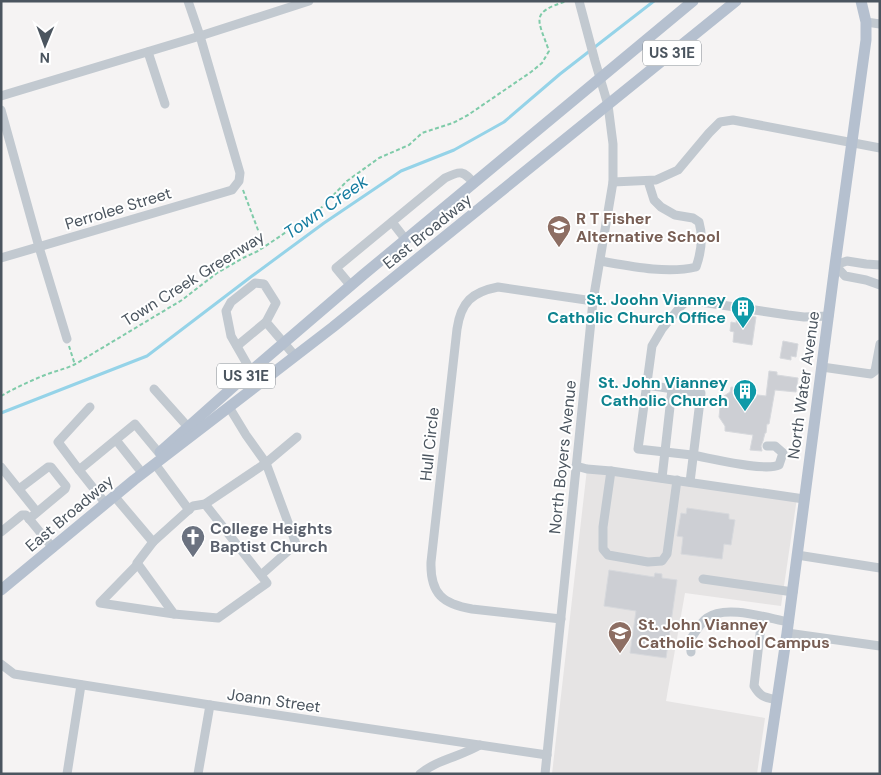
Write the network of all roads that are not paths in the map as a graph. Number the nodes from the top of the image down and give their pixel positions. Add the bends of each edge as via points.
1 (188, 1) edge
2 (309, 1) edge
3 (579, 1) edge
4 (693, 1) edge
5 (736, 1) edge
6 (861, 1) edge
7 (866, 22) junction
8 (880, 24) edge
9 (200, 36) junction
10 (148, 52) junction
11 (600, 79) junction
12 (1, 96) edge
13 (165, 104) dead end
14 (608, 105) junction
15 (1, 110) edge
16 (852, 143) junction
17 (880, 148) edge
18 (648, 181) junction
19 (612, 182) junction
20 (474, 183) junction
21 (392, 222) junction
22 (406, 240) junction
23 (39, 248) junction
24 (1, 258) edge
25 (600, 262) junction
26 (835, 265) junction
27 (880, 266) edge
28 (880, 285) edge
29 (351, 286) junction
30 (593, 301) junction
31 (829, 316) junction
32 (266, 322) junction
33 (66, 339) road end
34 (284, 343) junction
35 (880, 344) edge
36 (237, 346) junction
37 (295, 356) junction
38 (822, 367) junction
39 (251, 371) junction
40 (646, 385) junction
41 (672, 388) junction
42 (154, 389) dead end
43 (229, 407) junction
44 (90, 408) dead end
45 (188, 427) junction
46 (297, 438) dead end
47 (116, 440) junction
48 (767, 446) dead end
49 (665, 452) junction
50 (693, 456) junction
51 (155, 459) junction
52 (266, 463) junction
53 (576, 466) junction
54 (1, 467) edge
55 (139, 469) junction
56 (79, 470) junction
57 (611, 471) junction
58 (662, 478) junction
59 (134, 480) junction
60 (677, 480) junction
61 (690, 482) junction
62 (19, 490) junction
63 (804, 498) junction
64 (110, 500) junction
65 (205, 504) junction
66 (189, 510) junction
67 (37, 512) junction
68 (29, 519) junction
69 (1, 532) edge
70 (153, 542) junction
71 (53, 548) junction
72 (797, 555) junction
73 (138, 564) junction
74 (880, 568) edge
75 (260, 575) junction
76 (703, 579) dead end
77 (1, 590) edge
78 (793, 592) junction
79 (174, 614) junction
80 (762, 616) junction
81 (561, 619) junction
82 (788, 627) junction
83 (880, 646) edge
84 (691, 652) dead end
85 (1, 664) edge
86 (81, 685) junction
87 (777, 700) junction
88 (210, 705) junction
89 (480, 745) junction
90 (547, 754) junction
91 (68, 774) edge
92 (198, 774) edge
93 (420, 774) edge
94 (545, 774) edge
95 (766, 774) edge

1 - 9 street
2 - 9 street
3 - 11 street, North Boyers Avenue
4 - 11 main road, East Broadway / US 31E
5 - 14 main road, East Broadway / US 31E
6 - 7 main road, North Water Avenue
7 - 8 street
7 - 16 main road, North Water Avenue
9 - 10 street
9 - 23 street, Perrolee Street via 240,173 239,181 232,190
10 - 12 street
10 - 13 street
11 - 14 street, North Boyers Avenue
11 - 20 main road, East Broadway / US 31E
14 - 19 street, North Boyers Avenue via 613,144
14 - 37 main road, East Broadway / US 31E
15 - 23 street
16 - 17 street
16 - 18 street via 733,120 720,122 678,170
16 - 26 main road, North Water Avenue
18 - 19 street
18 - 25 street via 654,200 661,207 700,222 702,232 696,267 668,270
19 - 25 street, North Boyers Avenue
20 - 21 street via 466,174 451,175
20 - 22 main road, East Broadway / US 31E
21 - 22 street
21 - 29 street via 336,268
22 - 29 main road, East Broadway / US 31E
23 - 24 street, Perrolee Street
23 - 33 street
25 - 30 street, North Boyers Avenue
26 - 27 street via 848,261
26 - 28 street via 845,276
26 - 31 main road, North Water Avenue
29 - 34 main road, East Broadway / US 31E
30 - 53 street, North Boyers Avenue
30 - 81 street, Hull Circle via 498,287 477,294 465,304 457,328 431,562 434,585 448,603 472,610
31 - 38 main road, North Water Avenue
31 - 40 street via 804,317 688,300 662,329 652,346
32 - 34 street
32 - 36 street
32 - 36 street via 276,303 264,284 255,283 231,302 226,311 231,336
34 - 37 street
34 - 39 main road, East Broadway / US 31E
35 - 38 street via 875,370 871,374
36 - 39 street
37 - 43 main road, East Broadway / US 31E
38 - 63 main road, North Water Avenue
39 - 45 main road, East Broadway / US 31E
40 - 41 street
40 - 49 street via 638,449
41 - 49 street
41 - 50 street via 701,393
42 - 45 street
43 - 51 main road, East Broadway / US 31E
43 - 52 street
44 - 56 street via 58,442
45 - 51 main road, East Broadway / US 31E
46 - 52 street
47 - 51 street via 135,424
47 - 55 street
47 - 56 street
48 - 50 street via 775,446 783,452 779,465 774,468
49 - 50 street
49 - 58 street
50 - 61 street
51 - 55 main road, East Broadway / US 31E
51 - 59 main road, East Broadway / US 31E
51 - 66 street
52 - 65 street
52 - 75 street via 296,544
53 - 57 street
53 - 81 street, North Boyers Avenue
54 - 62 street
55 - 59 main road, East Broadway / US 31E
56 - 64 street
57 - 58 street
57 - 60 street via 603,549 608,555 648,562 662,561 666,554
58 - 60 street
59 - 64 main road, East Broadway / US 31E
60 - 61 street
61 - 63 street
62 - 67 street
62 - 67 street via 51,467 66,488
63 - 72 main road, North Water Avenue
64 - 70 street
64 - 71 main road, East Broadway / US 31E
65 - 66 street
65 - 75 street
66 - 70 street
67 - 68 street
68 - 69 street via 22,515
68 - 71 street
70 - 73 street
71 - 77 main road, East Broadway / US 31E
72 - 74 street
72 - 78 main road, North Water Avenue
73 - 79 street
73 - 79 street via 100,603
75 - 79 street via 267,583 218,618
76 - 78 street
78 - 82 main road, North Water Avenue
80 - 82 street
80 - 84 street via 720,612 707,618 690,640
80 - 87 street via 754,686 758,693
81 - 90 street, North Boyers Avenue
82 - 83 street
82 - 87 main road, North Water Avenue
85 - 86 street, Joann Street via 14,674
86 - 88 street, Joann Street
86 - 91 street
87 - 95 main road, North Water Avenue
88 - 89 street, Joann Street
88 - 92 street
89 - 90 street, Joann Street
89 - 93 street via 428,767
90 - 94 street, North Boyers Avenue

